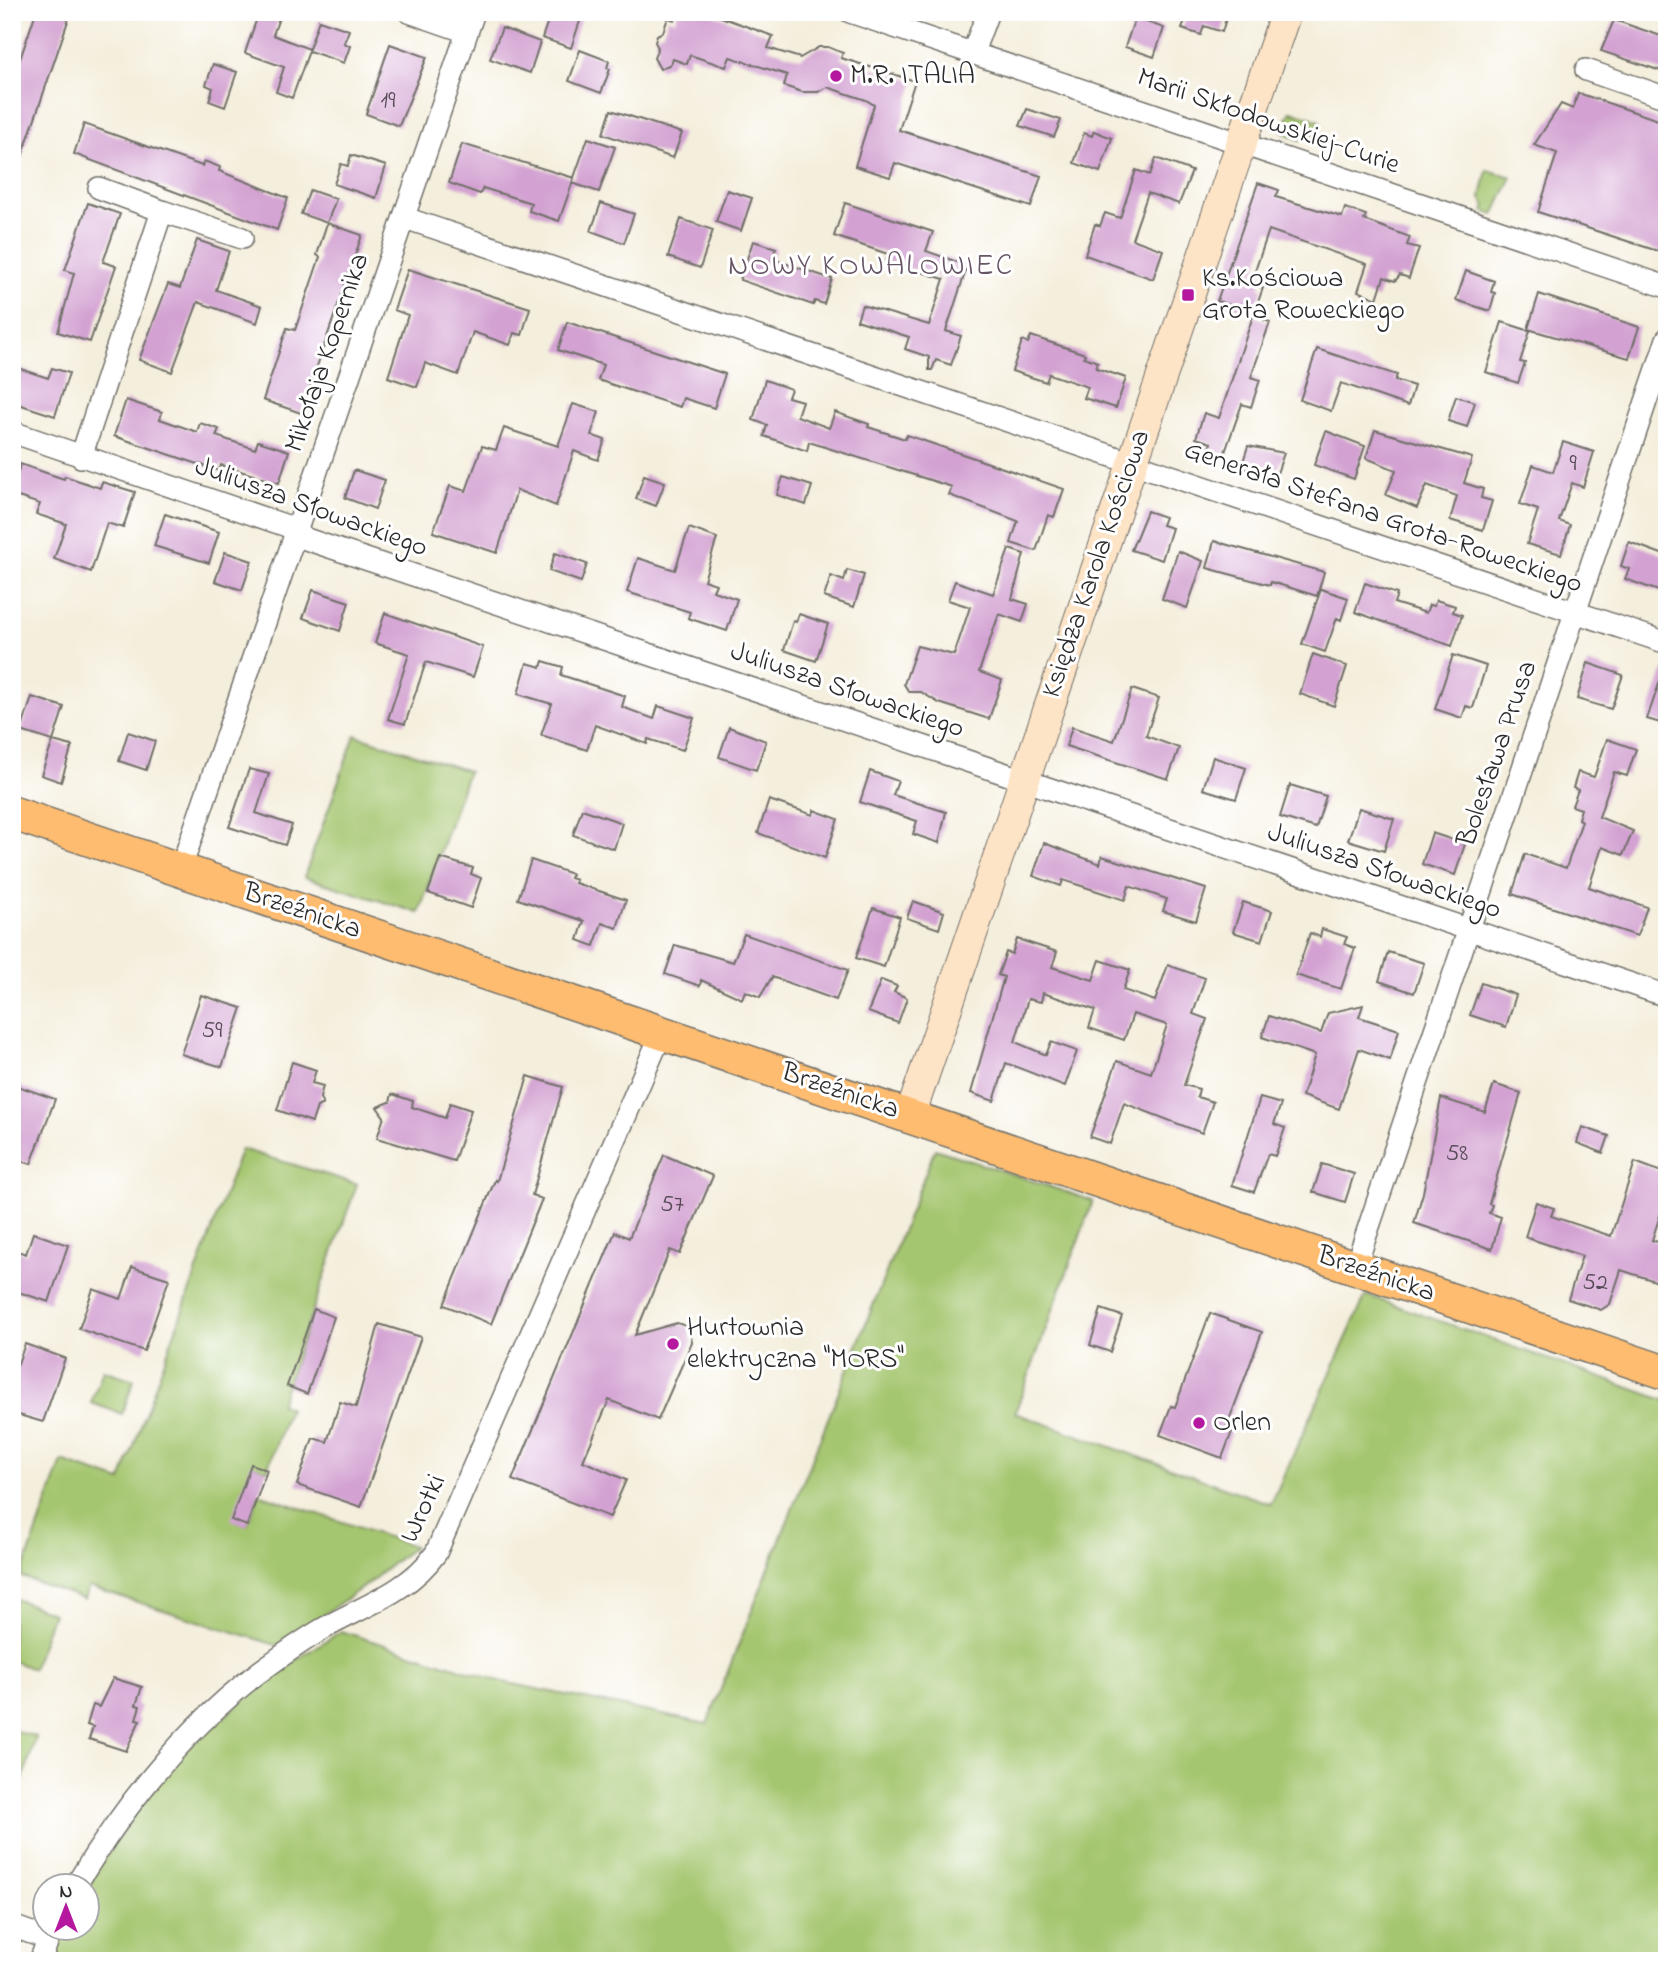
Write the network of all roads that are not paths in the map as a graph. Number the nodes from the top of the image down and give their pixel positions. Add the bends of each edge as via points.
1 (409, 12) edge
2 (850, 12) edge
3 (988, 12) edge
4 (1286, 12) edge
5 (471, 22) edge
6 (973, 52) junction
7 (1586, 69) dead end
8 (1667, 98) edge
9 (1240, 143) junction
10 (99, 188) dead end
11 (162, 211) junction
12 (405, 218) junction
13 (242, 238) dead end
14 (1667, 287) edge
15 (1667, 338) edge
16 (12, 432) edge
17 (81, 457) junction
18 (1131, 463) junction
19 (295, 532) junction
20 (1575, 612) junction
21 (1667, 643) edge
22 (1024, 780) junction
23 (12, 813) edge
24 (180, 871) junction
25 (1468, 930) junction
26 (1667, 996) edge
27 (662, 1032) junction
28 (910, 1116) junction
29 (1355, 1268) junction
30 (1667, 1373) edge
31 (86, 1871) edge
32 (12, 1926) edge
33 (32, 1930) edge
34 (47, 1941) edge
35 (40, 1961) edge

1 - 5 street
2 - 6 street, Marii Skłodowskiej-Curie
3 - 6 street
4 - 9 street, Księdza Karola Kościowa
5 - 12 street, Mikołaja Kopernika
6 - 9 street, Marii Skłodowskiej-Curie
7 - 8 street
9 - 14 street, Marii Skłodowskiej-Curie
9 - 18 street, Księdza Karola Kościowa
10 - 11 street
11 - 13 street
11 - 17 street
12 - 18 street, Generała Stefana Grota-Roweckiego
12 - 19 street, Mikołaja Kopernika
15 - 20 street, Bolesława Prusa
16 - 17 street, Juliusza Słowackiego
17 - 19 street, Juliusza Słowackiego
18 - 20 street, Generała Stefana Grota-Roweckiego
18 - 22 street, Księdza Karola Kościowa
19 - 22 street, Juliusza Słowackiego
19 - 24 street, Mikołaja Kopernika
20 - 21 street, Generała Stefana Grota-Roweckiego
20 - 25 street, Bolesława Prusa
22 - 25 street, Juliusza Słowackiego
22 - 28 street, Księdza Karola Kościowa
23 - 24 main road, Brzeźnicka
24 - 27 main road, Brzeźnicka
25 - 26 street, Juliusza Słowackiego
25 - 29 street, Bolesława Prusa
27 - 28 main road, Brzeźnicka
27 - 31 street, Wrotki via 436,1553 416,1578 326,1627 257,1674 192,1732 149,1778
28 - 29 main road, Brzeźnicka
29 - 30 main road, Brzeźnicka
32 - 33 street
34 - 35 street

